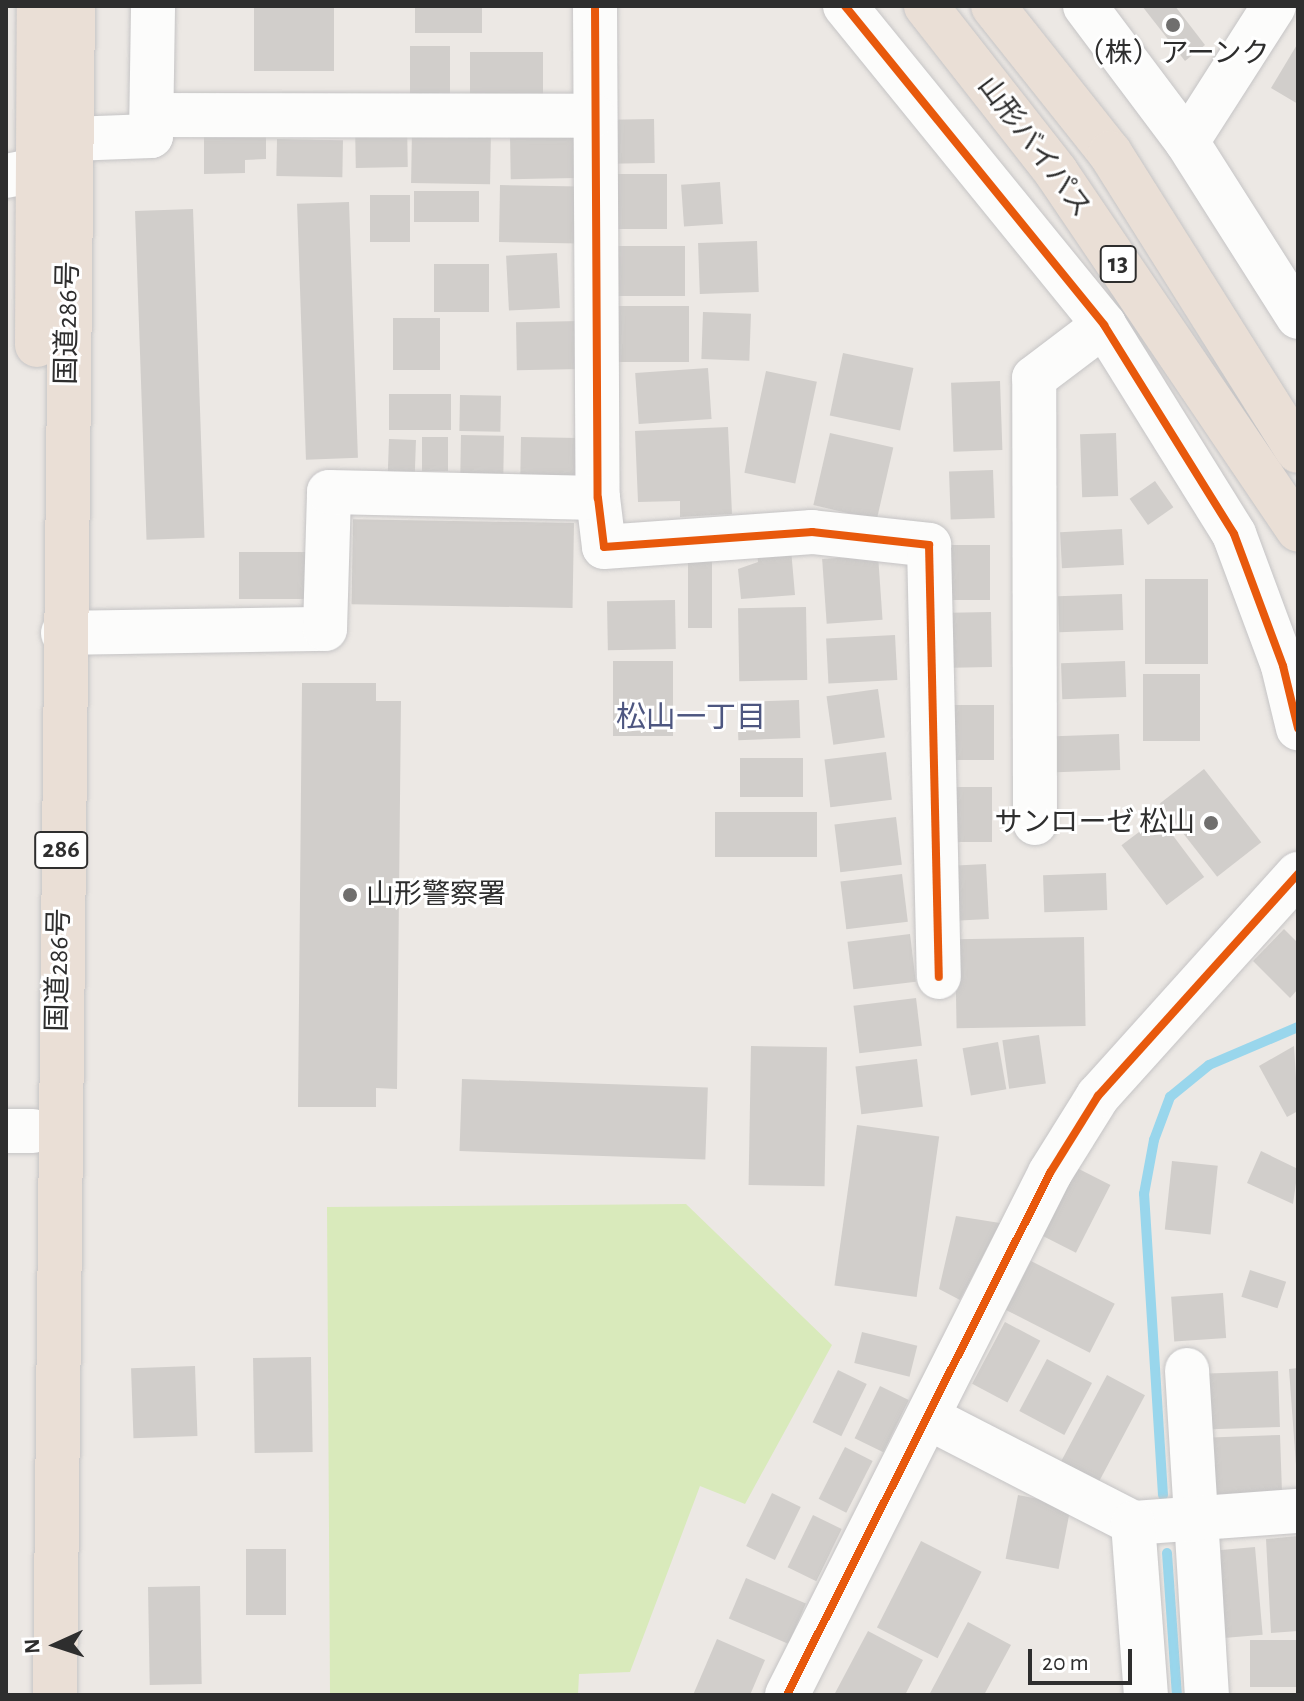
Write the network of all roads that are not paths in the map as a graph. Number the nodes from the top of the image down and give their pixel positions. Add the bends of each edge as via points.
1 (39, 6) edge
2 (73, 6) edge
3 (153, 6) edge
4 (595, 6) edge
5 (845, 6) edge
6 (899, 6) edge
7 (926, 6) edge
8 (993, 6) edge
9 (1009, 6) edge
10 (1085, 6) edge
11 (1274, 6) edge
12 (152, 115) junction
13 (593, 116) junction
14 (71, 139) junction
15 (1187, 142) junction
16 (1110, 153) junction
17 (1056, 172) junction
18 (22, 173) edge
19 (1298, 317) edge
20 (1104, 325) junction
21 (1298, 451) edge
22 (598, 498) junction
23 (1298, 530) edge
24 (63, 633) junction
25 (1298, 728) edge
26 (1035, 823) dead end
27 (1298, 874) edge
28 (939, 977) dead end
29 (20, 1131) edge
30 (1187, 1370) dead end
31 (929, 1418) junction
32 (1298, 1511) edge
33 (1195, 1520) junction
34 (1133, 1523) junction
35 (26, 1695) edge
36 (55, 1695) edge
37 (787, 1695) edge
38 (1146, 1695) edge
39 (1207, 1695) edge

1 - 18 highway, 国道286号 / 286
2 - 14 highway, 国道286号 / 286
3 - 12 street
4 - 13 street
5 - 20 street
6 - 17 highway
7 - 17 highway, 山形バイパス / 13
8 - 16 highway, 山形バイパス / 13
9 - 16 highway
10 - 15 street
11 - 15 street
12 - 13 street
12 - 14 street via 151,136
13 - 22 street
14 - 24 highway, 国道286号 / 286
15 - 19 street
16 - 21 highway, 山形バイパス / 13
17 - 23 highway, 山形バイパス / 13
18 - 29 highway, 国道286号 / 286
20 - 25 street via 1234,534 1283,666
20 - 26 street via 1034,378
22 - 24 street via 329,492 325,629
22 - 28 street via 604,547 812,532 929,545
24 - 36 highway, 国道286号 / 286
27 - 31 street via 1098,1096 1050,1173
29 - 35 highway, 国道286号 / 286
30 - 33 street
31 - 34 street
31 - 37 street
32 - 33 street
33 - 34 street
33 - 39 street
34 - 38 street

